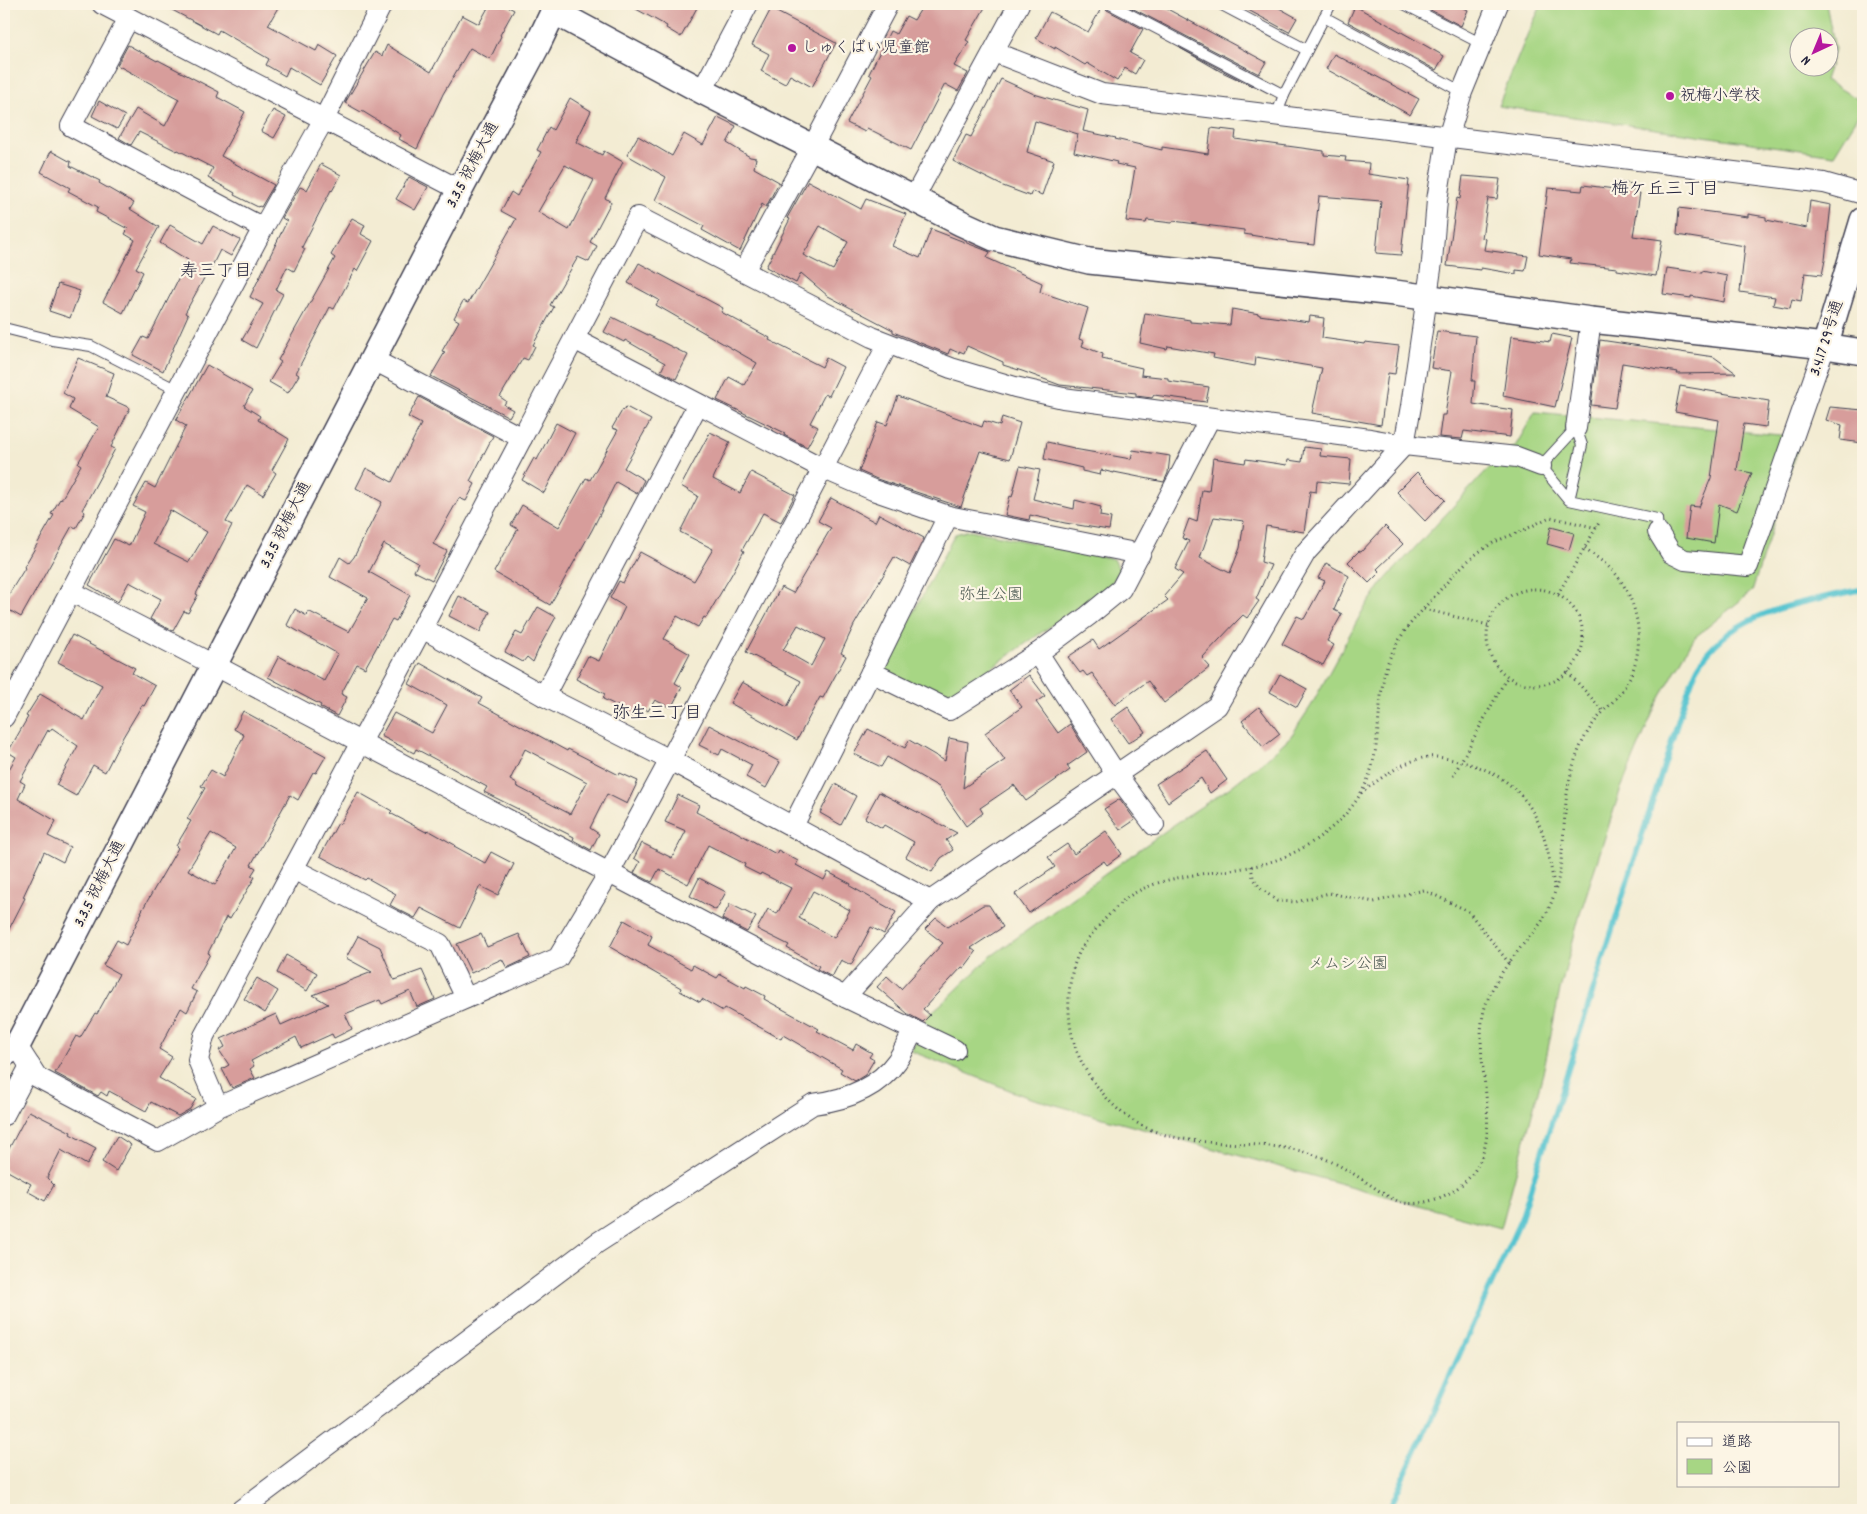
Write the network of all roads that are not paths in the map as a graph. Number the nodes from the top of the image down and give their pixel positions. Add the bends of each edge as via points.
1 (102, 4) edge
2 (382, 4) edge
3 (748, 4) edge
4 (888, 4) edge
5 (1019, 4) edge
6 (1110, 4) edge
7 (1220, 4) edge
8 (1329, 4) edge
9 (1404, 4) edge
10 (1498, 4) edge
11 (555, 7) edge
12 (129, 18) junction
13 (1324, 18) junction
14 (1482, 44) junction
15 (1307, 50) junction
16 (994, 52) junction
17 (702, 91) junction
18 (1462, 92) junction
19 (1284, 95) junction
20 (1276, 116) junction
21 (324, 119) junction
22 (1448, 138) junction
23 (813, 146) junction
24 (460, 190) junction
25 (1863, 194) edge
26 (914, 198) junction
27 (1863, 220) edge
28 (263, 228) junction
29 (744, 271) junction
30 (1426, 298) junction
31 (1591, 320) junction
32 (4, 328) edge
33 (574, 339) junction
34 (888, 344) junction
35 (1825, 346) junction
36 (1863, 352) edge
37 (372, 359) junction
38 (177, 390) junction
39 (698, 404) junction
40 (1210, 418) junction
41 (1576, 428) junction
42 (522, 438) junction
43 (1404, 445) junction
44 (1541, 466) junction
45 (822, 468) junction
46 (1569, 500) junction
47 (948, 516) junction
48 (1658, 532) joint
49 (1140, 554) junction
50 (70, 591) junction
51 (422, 628) junction
52 (1038, 653) junction
53 (214, 664) junction
54 (871, 672) junction
55 (544, 696) junction
56 (4, 717) edge
57 (361, 742) junction
58 (670, 760) junction
59 (1116, 774) junction
60 (1154, 825) dead end
61 (793, 826) junction
62 (293, 869) junction
63 (609, 873) junction
64 (930, 901) junction
65 (845, 997) junction
66 (466, 998) junction
67 (913, 1031) junction
68 (955, 1050) dead end
69 (17, 1055) edge
70 (218, 1108) junction
71 (4, 1115) edge
72 (242, 1510) edge

1 - 12 street
2 - 21 street
3 - 17 street
4 - 23 street
5 - 16 street
6 - 19 lane
7 - 15 lane
8 - 13 lane
9 - 14 lane
10 - 14 street
11 - 17 street
11 - 24 street, 3.3.5 祝梅大通
12 - 21 street
12 - 28 street via 71,126
13 - 15 lane
13 - 18 lane
14 - 18 street
15 - 19 lane
16 - 20 street via 1102,94
16 - 26 street
17 - 23 street
18 - 22 street
19 - 20 lane
20 - 22 street
21 - 24 street
21 - 28 street
22 - 25 street via 1824,183
22 - 30 street
23 - 26 street
23 - 29 street
24 - 37 street, 3.3.5 祝梅大通
26 - 30 street via 994,238 1090,261
27 - 35 street, 3.4.17 29号通
28 - 38 street
29 - 33 street via 638,217
29 - 34 street
30 - 31 street
30 - 43 street
31 - 35 street
31 - 41 street
32 - 38 lane via 91,346
33 - 39 street
33 - 42 street
34 - 40 street via 951,368 1062,398
34 - 45 street
35 - 36 street
35 - 48 street, 3.4.17 29号通 via 1748,566 1685,560 1671,553
37 - 42 street
37 - 53 street, 3.3.5 祝梅大通
38 - 50 street
39 - 45 street
39 - 55 street
40 - 43 street
40 - 49 street
41 - 44 lane
41 - 46 lane via 1582,445
42 - 51 street
43 - 44 street via 1517,458
43 - 59 street via 1306,552 1217,706
44 - 46 lane
45 - 47 street
45 - 58 street
46 - 48 lane via 1657,519
47 - 49 street
47 - 54 street
49 - 52 street via 1121,590
50 - 53 street
50 - 56 street
51 - 55 street
51 - 57 street
52 - 54 street via 949,710
52 - 59 street
53 - 57 street
53 - 69 street, 3.3.5 祝梅大通
54 - 61 street
55 - 58 street
57 - 62 street
57 - 63 street
58 - 61 street
58 - 63 street
59 - 60 street
59 - 64 street
61 - 64 street
62 - 66 street via 440,944
62 - 70 street via 204,1036 198,1060
63 - 65 street
63 - 66 street via 558,958
64 - 65 street
65 - 67 street
66 - 70 street
67 - 68 street
67 - 72 street via 896,1062 879,1080 836,1101 813,1104 597,1243
69 - 70 street via 37,1077 158,1141
69 - 71 street

